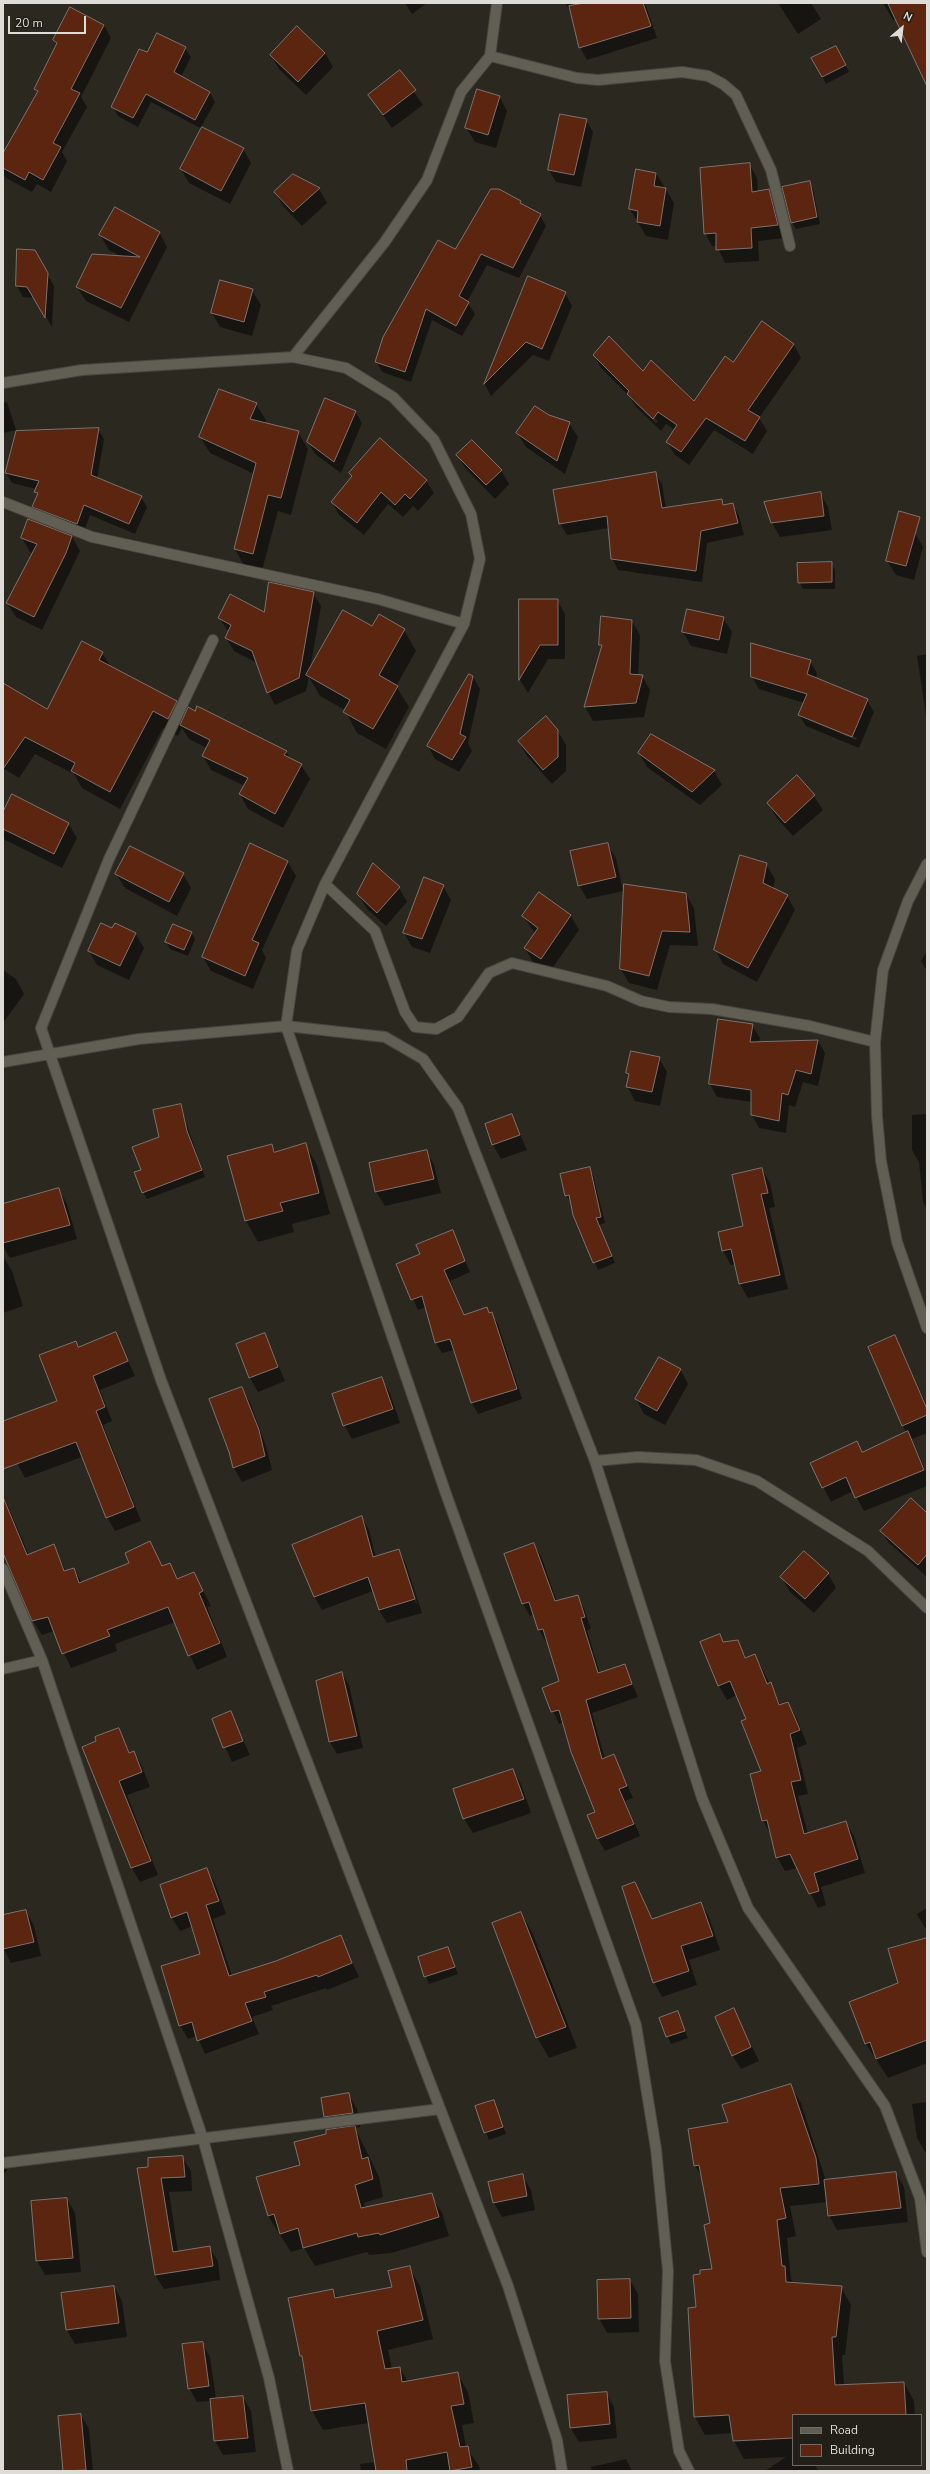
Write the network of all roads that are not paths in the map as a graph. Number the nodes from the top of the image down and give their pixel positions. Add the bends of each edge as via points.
1 (497, 3) edge
2 (490, 56) junction
3 (790, 246) dead end
4 (293, 357) junction
5 (3, 383) edge
6 (3, 502) edge
7 (464, 624) junction
8 (213, 640) dead end
9 (927, 864) edge
10 (325, 884) junction
11 (286, 1026) junction
12 (875, 1042) junction
13 (49, 1055) junction
14 (3, 1062) edge
15 (927, 1328) edge
16 (595, 1461) junction
17 (3, 1569) edge
18 (927, 1608) edge
19 (42, 1660) junction
20 (3, 1669) edge
21 (440, 2109) junction
22 (203, 2139) junction
23 (3, 2163) edge
24 (927, 2252) edge
25 (288, 2471) edge
26 (562, 2471) edge
27 (689, 2471) edge

1 - 2 street
2 - 3 street via 577,78 598,80 682,72 708,76 723,84 736,95 771,170
2 - 4 street via 461,92 426,180 384,243
4 - 5 street via 82,370
4 - 7 street via 346,368 393,397 434,440 472,514 480,558
6 - 7 street via 92,537 378,599
7 - 10 street
8 - 13 street via 109,859 41,1028
9 - 12 street via 908,901 883,970
10 - 11 street via 297,950
10 - 12 street via 375,931 405,1012 415,1027 436,1030 458,1017 489,973 512,963 607,986 641,1001 669,1007 712,1009 810,1026
11 - 13 street via 139,1040
11 - 16 street via 385,1037 423,1059 458,1108
11 - 27 street via 444,1491 636,2025 656,2148 668,2271 666,2361 678,2451
12 - 15 street via 881,1162 897,1242
13 - 14 street
13 - 21 street via 161,1380
16 - 18 street via 638,1457 696,1460 757,1481 868,1551
16 - 24 street via 702,1798 745,1900 784,1964 885,2106 920,2198
17 - 19 street
19 - 20 street
19 - 22 street
21 - 22 street
21 - 26 street via 508,2286 557,2440
22 - 23 street
22 - 25 street via 269,2378

